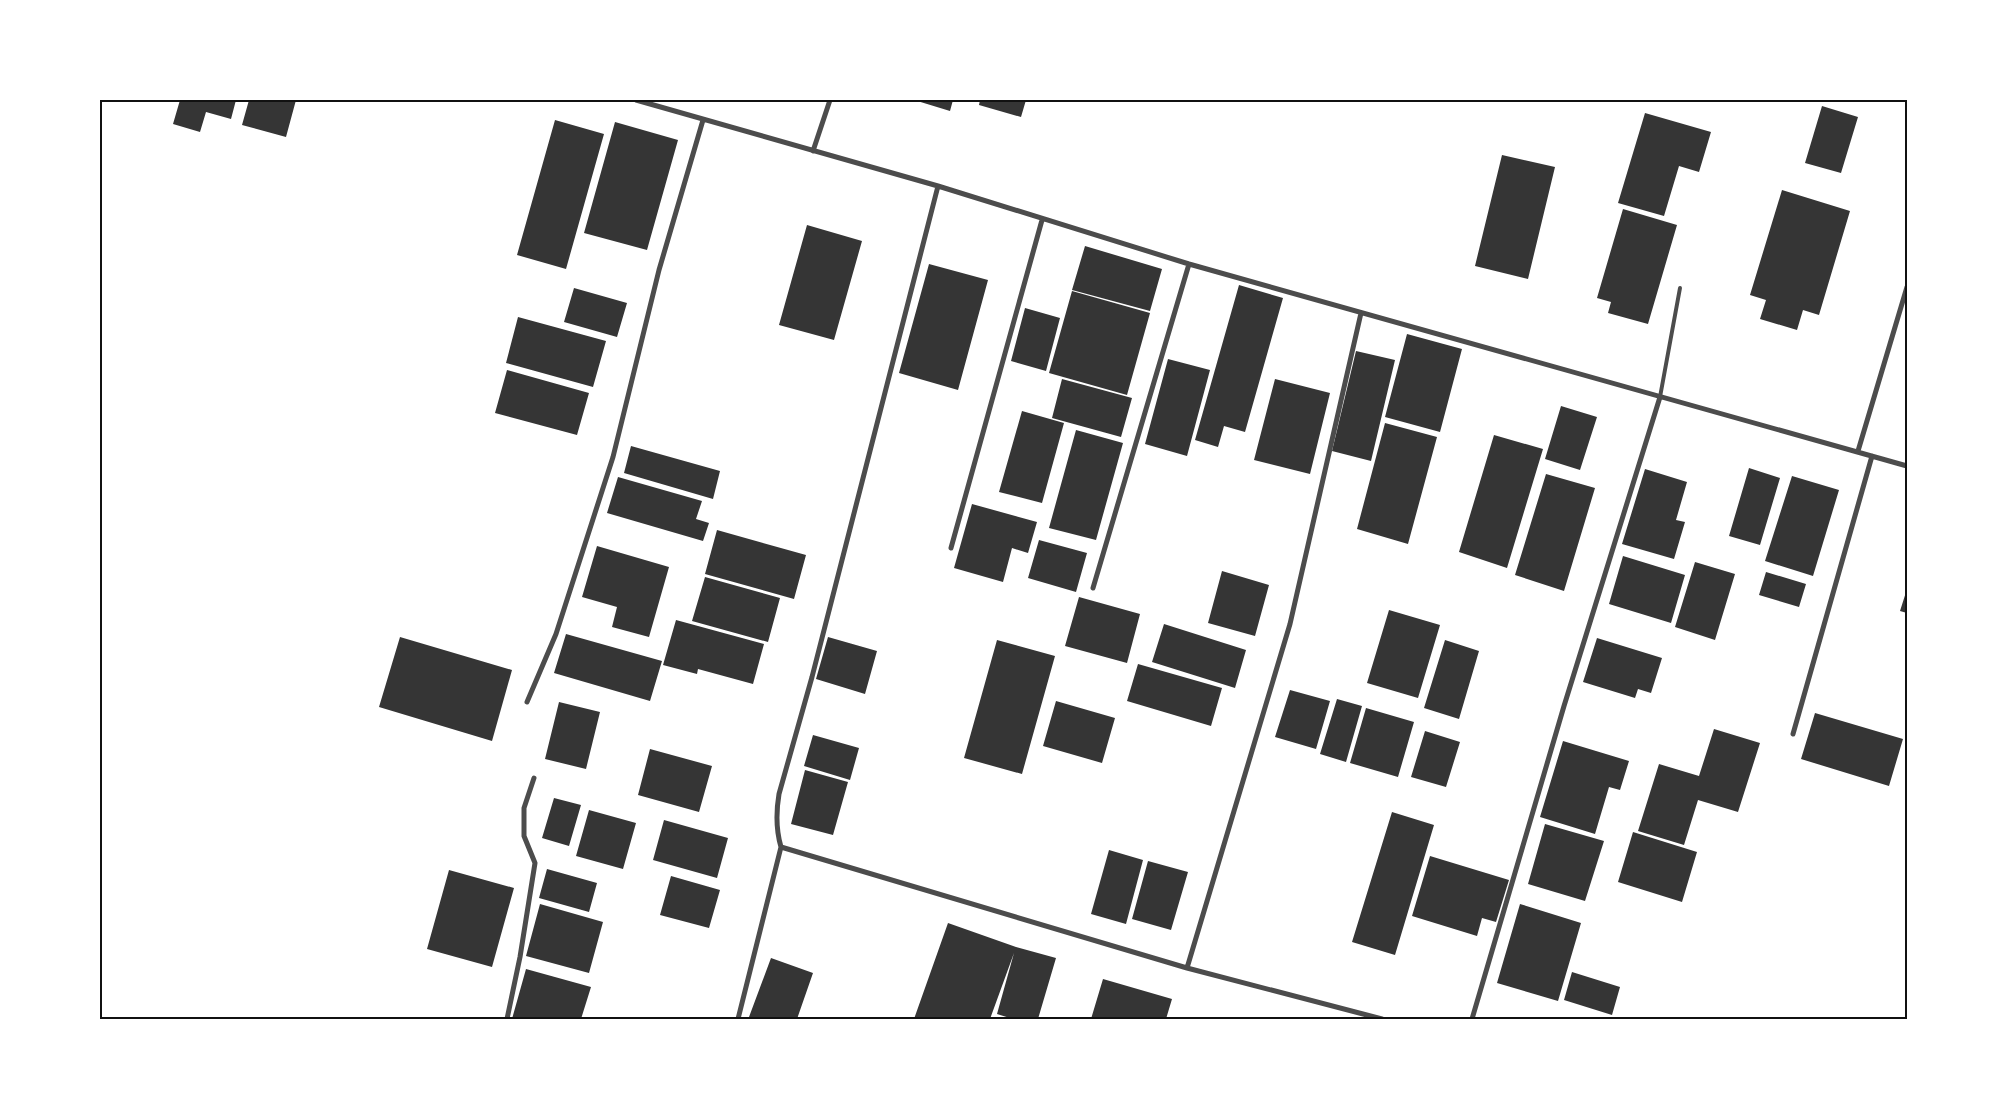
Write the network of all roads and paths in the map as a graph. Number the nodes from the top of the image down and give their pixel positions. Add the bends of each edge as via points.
1 (636, 100) edge
2 (830, 100) edge
3 (702, 120) junction
4 (813, 151) junction
5 (938, 186) junction
6 (1042, 220) junction
7 (1189, 264) junction
8 (1907, 287) edge
9 (1680, 288) dead end
10 (1362, 313) junction
11 (1660, 397) junction
12 (1858, 451) junction
13 (1872, 456) junction
14 (1907, 466) edge
15 (951, 548) dead end
16 (1093, 588) dead end
17 (527, 702) dead end
18 (1793, 734) dead end
19 (534, 778) dead end
20 (781, 847) junction
21 (1187, 968) junction
22 (507, 1019) edge
23 (738, 1019) edge
24 (1382, 1019) edge
25 (1472, 1019) edge

1 - 3 street
2 - 4 street
3 - 4 street
3 - 17 street via 660,270 614,456 556,634
4 - 5 street
5 - 6 street
5 - 20 street via 812,677 778,794 777,835
6 - 7 street
6 - 15 street
7 - 10 street
7 - 16 street
8 - 12 street
9 - 11 lane
10 - 11 street
10 - 21 street via 1290,624
11 - 12 street
11 - 25 street
12 - 13 street
13 - 14 street
13 - 18 street
19 - 22 street via 524,808 524,836 535,863
20 - 21 street
20 - 23 street
21 - 24 street

